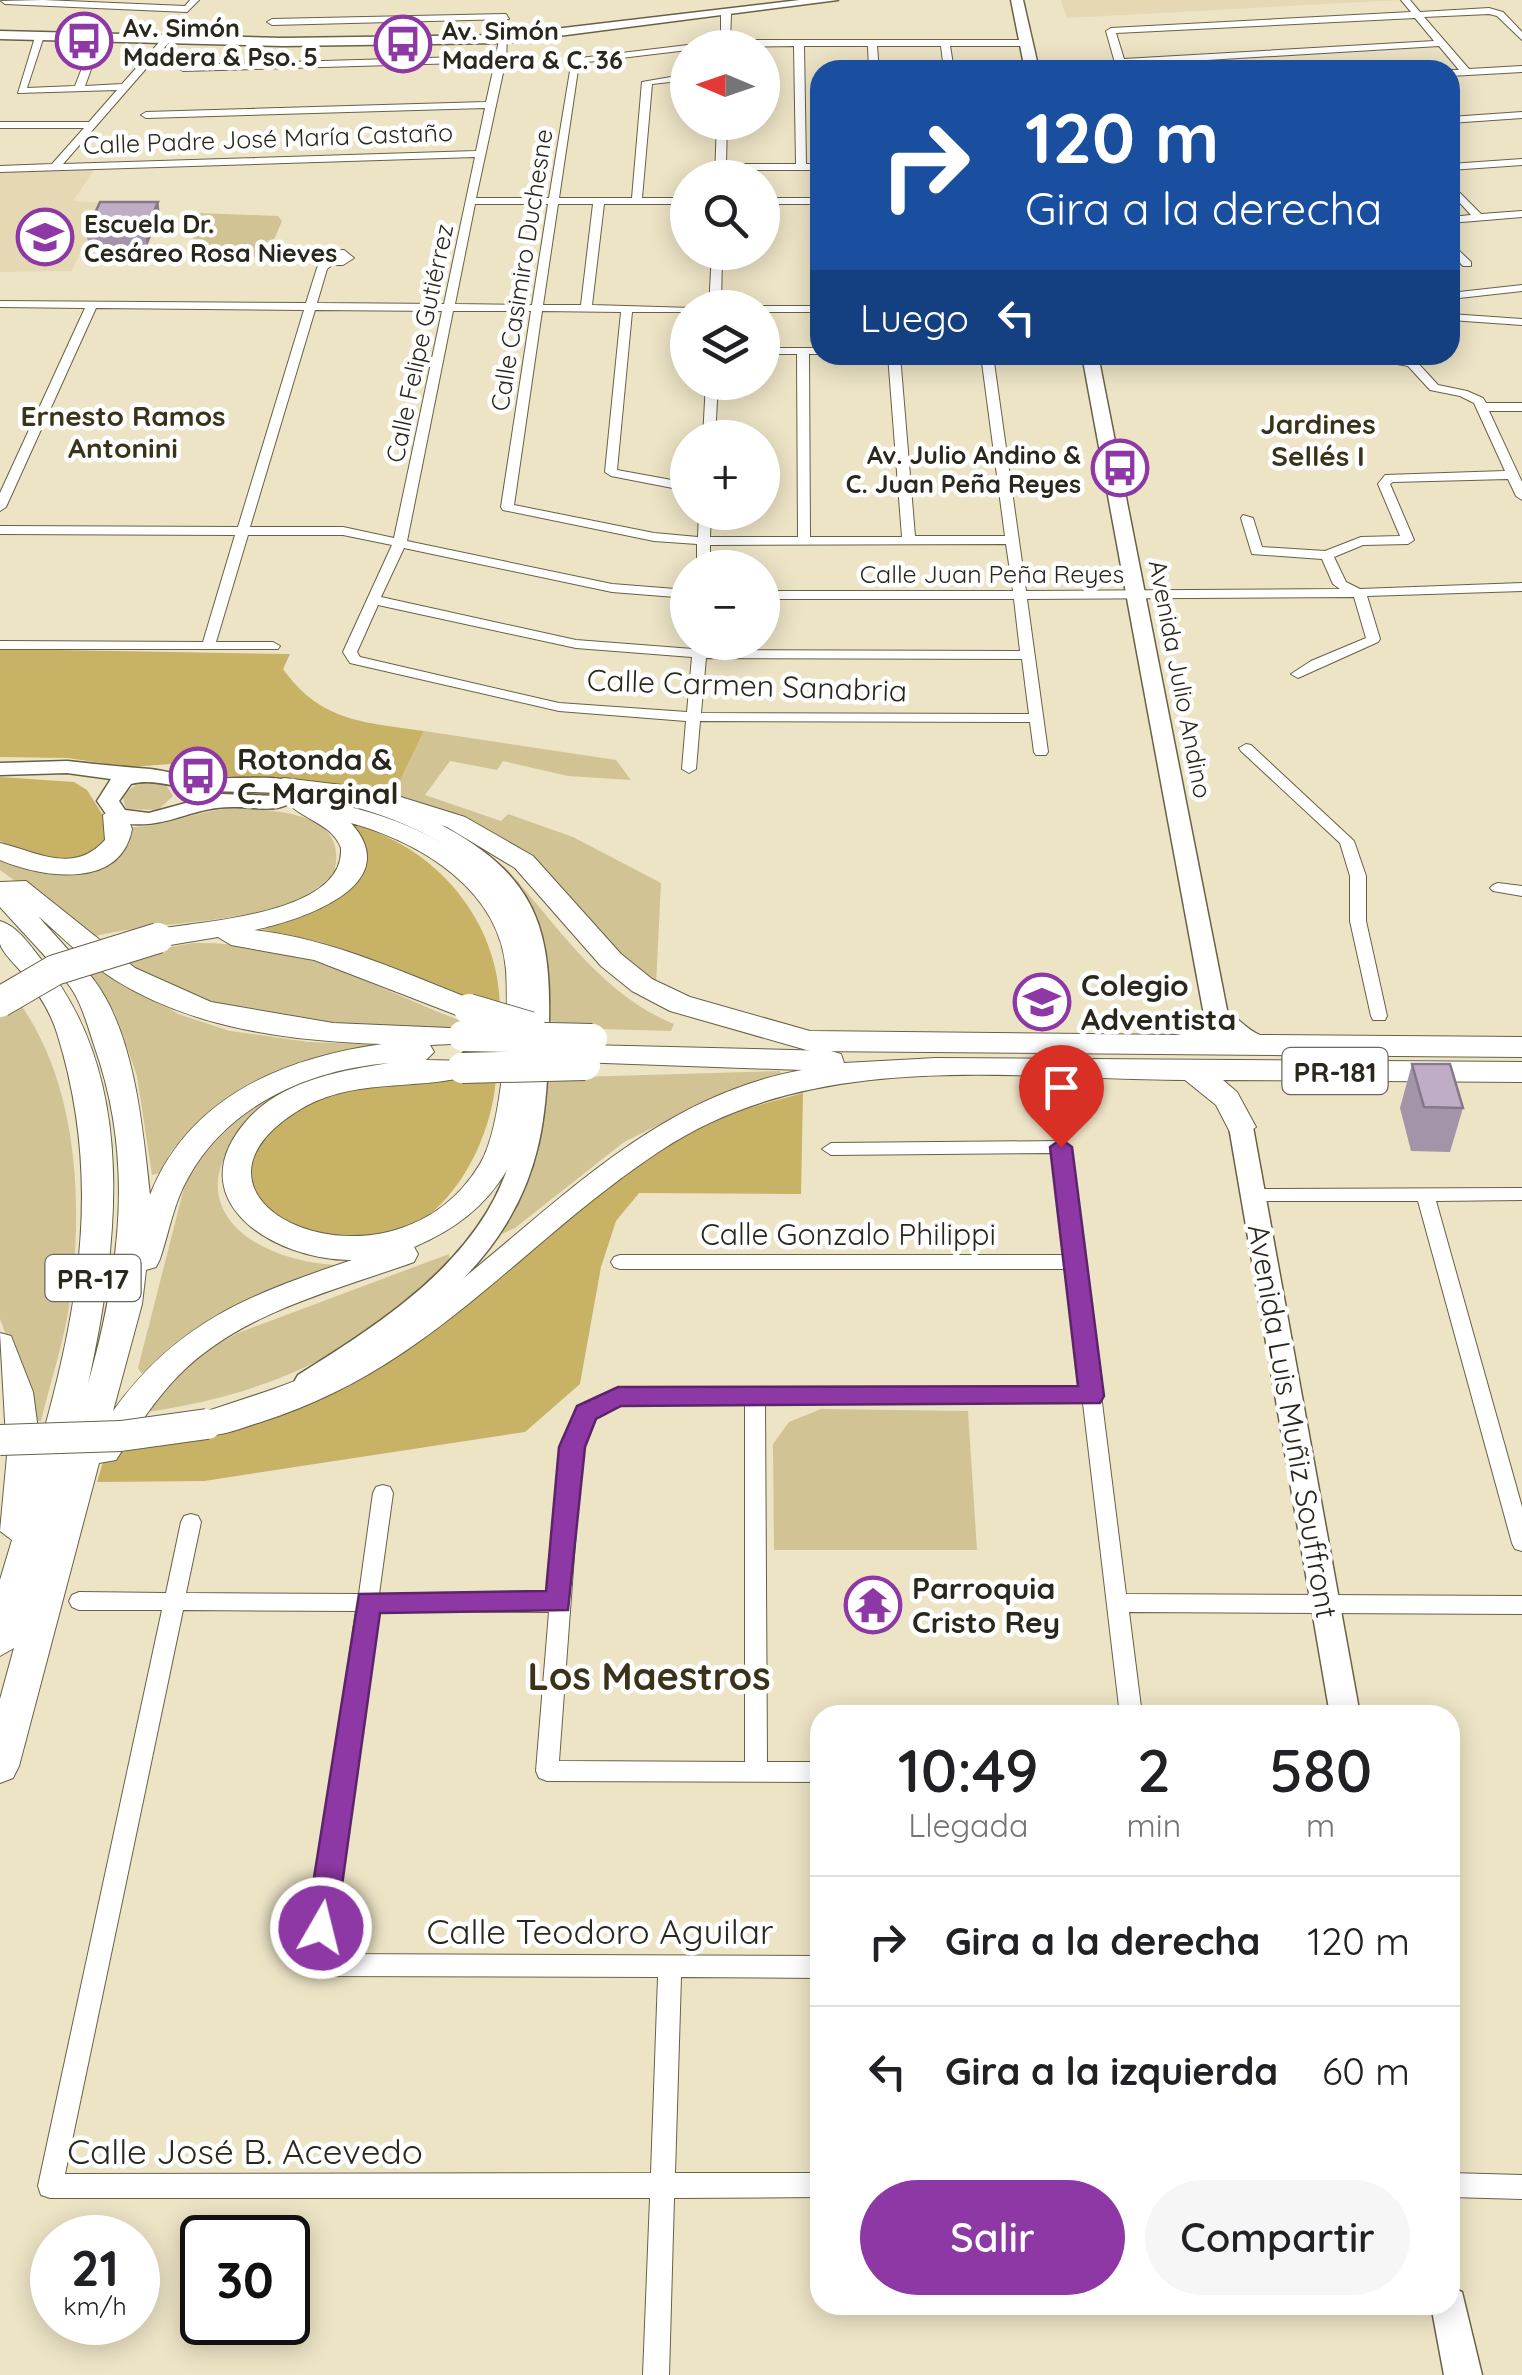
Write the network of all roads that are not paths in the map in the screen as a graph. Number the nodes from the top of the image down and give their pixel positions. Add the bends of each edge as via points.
1 (6, 0) edge
2 (195, 0) edge
3 (515, 0) edge
4 (832, 0) edge
5 (1017, 0) edge
6 (1405, 0) edge
7 (0, 6) edge
8 (726, 14) junction
9 (1418, 14) junction
10 (506, 16) junction
11 (272, 22) dead end
12 (725, 30) edge
13 (0, 35) edge
14 (39, 36) junction
15 (1522, 37) edge
16 (97, 39) junction
17 (500, 39) junction
18 (166, 40) junction
19 (780, 43) edge
20 (798, 43) junction
21 (872, 43) junction
22 (946, 43) junction
23 (1026, 43) junction
24 (1440, 43) junction
25 (670, 51) edge
26 (502, 59) junction
27 (873, 60) edge
28 (948, 60) edge
29 (1030, 60) edge
30 (1119, 60) edge
31 (1204, 60) edge
32 (1455, 60) edge
33 (1460, 65) edge
34 (183, 68) dead end
35 (1522, 68) edge
36 (1460, 72) edge
37 (1466, 72) junction
38 (670, 79) edge
39 (125, 87) junction
40 (79, 89) junction
41 (491, 105) junction
42 (146, 115) dead end
43 (1522, 115) edge
44 (1460, 119) edge
45 (90, 125) junction
46 (2, 126) edge
47 (0, 138) edge
48 (482, 154) junction
49 (1522, 162) edge
50 (1460, 166) edge
51 (55, 167) junction
52 (800, 167) junction
53 (810, 167) edge
54 (780, 168) edge
55 (0, 169) edge
56 (1460, 200) edge
57 (472, 201) junction
58 (554, 201) junction
59 (600, 201) junction
60 (637, 201) junction
61 (670, 201) edge
62 (780, 201) edge
63 (810, 201) edge
64 (1522, 214) edge
65 (1478, 218) junction
66 (1460, 219) edge
67 (1460, 256) edge
68 (328, 262) dead end
69 (1467, 264) dead end
70 (1522, 288) edge
71 (1460, 295) edge
72 (0, 304) edge
73 (92, 304) junction
74 (312, 305) junction
75 (450, 308) junction
76 (538, 309) junction
77 (586, 309) junction
78 (627, 309) junction
79 (670, 309) edge
80 (780, 309) edge
81 (810, 309) edge
82 (1460, 317) edge
83 (1522, 322) edge
84 (780, 351) edge
85 (803, 351) junction
86 (810, 351) edge
87 (895, 365) edge
88 (988, 365) edge
89 (1092, 365) edge
90 (1415, 365) edge
91 (1483, 407) junction
92 (1522, 407) edge
93 (1513, 475) junction
94 (670, 483) edge
95 (1522, 496) edge
96 (0, 507) edge
97 (1247, 518) dead end
98 (0, 530) edge
99 (243, 530) junction
100 (704, 530) edge
101 (804, 540) junction
102 (909, 540) junction
103 (1012, 540) junction
104 (704, 541) junction
105 (400, 542) junction
106 (704, 550) edge
107 (1328, 555) junction
108 (1522, 587) edge
109 (670, 593) edge
110 (1360, 594) junction
111 (780, 595) edge
112 (1020, 596) junction
113 (1138, 596) junction
114 (376, 600) junction
115 (0, 645) edge
116 (208, 646) junction
117 (274, 646) dead end
118 (670, 647) edge
119 (352, 648) joint
120 (780, 650) edge
121 (1028, 655) junction
122 (699, 660) edge
123 (1298, 674) dead end
124 (694, 717) junction
125 (1036, 718) junction
126 (1246, 748) dead end
127 (1041, 752) dead end
128 (0, 769) edge
129 (689, 769) dead end
130 (28, 770) junction
131 (136, 776) junction
132 (184, 783) junction
133 (282, 794) junction
134 (113, 804) junction
135 (180, 808) junction
136 (0, 851) edge
137 (0, 876) edge
138 (1498, 888) dead end
139 (0, 890) edge
140 (1522, 891) edge
141 (0, 930) edge
142 (158, 938) junction
143 (0, 1002) edge
144 (1216, 1015) junction
145 (1380, 1016) dead end
146 (465, 1042) junction
147 (1262, 1046) junction
148 (1522, 1047) edge
149 (811, 1051) junction
150 (588, 1053) junction
151 (1186, 1058) junction
152 (1148, 1070) junction
153 (1279, 1071) junction
154 (535, 1072) junction
155 (1522, 1072) edge
156 (1242, 1126) junction
157 (831, 1148) dead end
158 (1425, 1194) junction
159 (1522, 1194) edge
160 (1253, 1195) junction
161 (620, 1262) dead end
162 (1075, 1262) junction
163 (126, 1304) junction
164 (0, 1345) edge
165 (755, 1395) junction
166 (1092, 1396) junction
167 (261, 1410) junction
168 (0, 1440) edge
169 (77, 1490) junction
170 (383, 1494) dead end
171 (191, 1522) dead end
172 (1522, 1543) edge
173 (79, 1601) dead end
174 (174, 1602) junction
175 (368, 1602) junction
176 (559, 1602) junction
177 (1119, 1603) junction
178 (1326, 1604) junction
179 (1522, 1604) edge
180 (0, 1626) edge
181 (0, 1641) edge
182 (1130, 1705) edge
183 (1343, 1705) edge
184 (0, 1766) edge
185 (756, 1772) junction
186 (810, 1772) edge
187 (670, 1966) junction
188 (810, 1967) edge
189 (1460, 2185) edge
190 (663, 2186) junction
191 (810, 2186) edge
192 (1522, 2187) edge
193 (1451, 2315) edge
194 (656, 2375) edge
195 (1463, 2375) edge

1 - 2 street via 186,9
1 - 7 street
3 - 10 street, Calle Felipe Gutiérrez
4 - 8 street
5 - 23 street
6 - 9 street
8 - 12 street
8 - 17 street
9 - 15 street via 1490,11
9 - 24 street
9 - 30 street via 1112,31
10 - 11 street via 382,14
10 - 17 street, Calle Felipe Gutiérrez
13 - 14 street
14 - 16 street
14 - 40 street via 21,91
16 - 18 street
16 - 40 street
17 - 18 street
17 - 26 street, Calle Felipe Gutiérrez
18 - 39 street
19 - 20 street
20 - 21 street
20 - 52 street
21 - 22 street
21 - 27 street
22 - 23 street
22 - 28 street
23 - 29 street
24 - 31 street
24 - 32 street
25 - 58 street, Calle Casimiro Duchesne via 575,61
26 - 34 street
26 - 41 street, Calle Felipe Gutiérrez
33 - 37 street
35 - 37 street
36 - 37 street
38 - 60 street via 647,82
39 - 40 street
39 - 45 street
41 - 42 street
41 - 48 street, Calle Felipe Gutiérrez
43 - 44 street
45 - 46 street
45 - 51 street
46 - 47 street
48 - 51 street, Calle Padre José María Castaño
48 - 57 street, Calle Felipe Gutiérrez
49 - 50 street
51 - 55 street, Calle Padre José María Castaño
52 - 53 street
52 - 54 street
56 - 65 street
57 - 58 street
57 - 75 street, Calle Felipe Gutiérrez
58 - 59 street
58 - 76 street, Calle Casimiro Duchesne
59 - 60 street
59 - 77 street
60 - 61 street
62 - 63 street
64 - 65 street
65 - 66 street
67 - 69 street
68 - 74 street
70 - 71 street
72 - 73 street
73 - 74 street
73 - 96 street
74 - 75 street
74 - 99 street
75 - 76 street
75 - 105 street, Calle Felipe Gutiérrez
76 - 77 street
76 - 104 street, Calle Casimiro Duchesne via 507,507
77 - 78 street
78 - 79 street
78 - 94 street via 611,472
80 - 81 street
82 - 83 street
84 - 85 street
85 - 86 street
85 - 101 street
87 - 102 street
88 - 103 street
89 - 113 street, Avenida Julio Andino
90 - 91 street via 1434,388 1463,393
91 - 92 street
91 - 93 street
93 - 95 street
93 - 107 street via 1397,475 1384,484 1408,540 1362,542
97 - 107 street via 1257,551
98 - 99 street
99 - 105 street via 343,532
99 - 116 street
100 - 104 street
101 - 102 street
101 - 104 street
102 - 103 street
103 - 112 street
104 - 106 street
105 - 109 street via 612,588
105 - 114 street, Calle Felipe Gutiérrez
107 - 110 street via 1340,584
108 - 110 street, Calle Juan Peña Reyes
110 - 113 street, Calle Juan Peña Reyes
110 - 123 street via 1373,638 1355,653
111 - 112 street, Calle Juan Peña Reyes
112 - 113 street, Calle Juan Peña Reyes
112 - 121 street
113 - 144 street, Avenida Julio Andino
114 - 118 street via 576,644
114 - 119 street, Calle Felipe Gutiérrez
115 - 116 street
116 - 117 street
119 - 124 street, Calle Carmen Sanabria via 355,660 559,707
120 - 121 street
121 - 125 street
122 - 124 street
124 - 125 street, Calle Carmen Sanabria
124 - 129 street
125 - 127 street
126 - 145 street via 1347,841
128 - 130 street
130 - 131 street via 67,767
130 - 134 street via 91,780
131 - 132 street via 161,774
131 - 134 street
132 - 133 street
132 - 135 street via 188,798
133 - 135 street
133 - 142 highway via 347,832 354,855 343,881 314,904 284,915
133 - 146 highway via 400,832 458,866 492,900 519,962 514,1094 507,1137 489,1173 426,1230 361,1248 327,1248 298,1243 253,1218 240,1200 238,1162 261,1122 345,1081
133 - 149 highway via 374,797 456,822 524,862 611,960 642,984
133 - 154 street via 380,809 450,836 494,872 525,916 535,945
134 - 135 street via 150,820
134 - 136 highway via 121,831 117,843 81,865 50,868
137 - 146 highway via 124,973 197,1007 290,1028
138 - 140 street
139 - 163 highway, PR-17 via 85,988 124,1088 137,1215
141 - 181 highway, PR-17 via 66,1020 92,1090 101,1183 88,1306
142 - 143 highway, bridge via 55,970
142 - 146 highway via 215,935 324,950
144 - 147 highway via 1235,1036
144 - 151 highway
146 - 150 highway, bridge
146 - 150 highway, bridge
146 - 163 highway via 353,1057 271,1083 220,1114 171,1182
147 - 148 highway, PR-181
147 - 151 highway, PR-181
149 - 150 highway
149 - 151 highway, PR-181
149 - 152 highway, PR-181
151 - 152 highway, PR-181
151 - 153 highway, PR-181
151 - 156 highway via 1227,1099
152 - 167 highway via 884,1068 816,1076 740,1096 632,1156 416,1331 315,1390
153 - 155 highway, PR-181
153 - 156 highway via 1249,1085
154 - 167 street via 531,1140 521,1171 470,1257 418,1307
154 - 169 highway via 514,1156 471,1215 430,1244 263,1306 205,1336 145,1392
156 - 160 street, Avenida Luis Muñiz Souffront
157 - 162 street via 1061,1147
158 - 159 street
158 - 160 street
158 - 172 street
160 - 178 street, Avenida Luis Muñiz Souffront
161 - 162 street, Calle Gonzalo Philippi
162 - 166 street
163 - 169 highway, PR-17
164 - 180 highway via 25,1424
165 - 166 street
165 - 176 street via 618,1396 586,1413 572,1447
165 - 185 street
166 - 177 street
167 - 168 highway, bridge via 120,1436
169 - 184 highway, PR-17
170 - 175 street, Calle Teodoro Aguilar
171 - 174 street, Calle José B. Acevedo
173 - 174 street
174 - 175 street
174 - 190 street, Calle José B. Acevedo via 50,2186
175 - 176 street
175 - 187 street, Calle Teodoro Aguilar via 316,1964
176 - 185 street via 548,1771
177 - 178 street
177 - 182 street
178 - 179 street
178 - 183 street, Avenida Luis Muñiz Souffront
185 - 186 street
187 - 188 street, Calle Teodoro Aguilar
187 - 190 street
189 - 192 street
190 - 191 street, Calle José B. Acevedo
190 - 194 street
193 - 195 street

